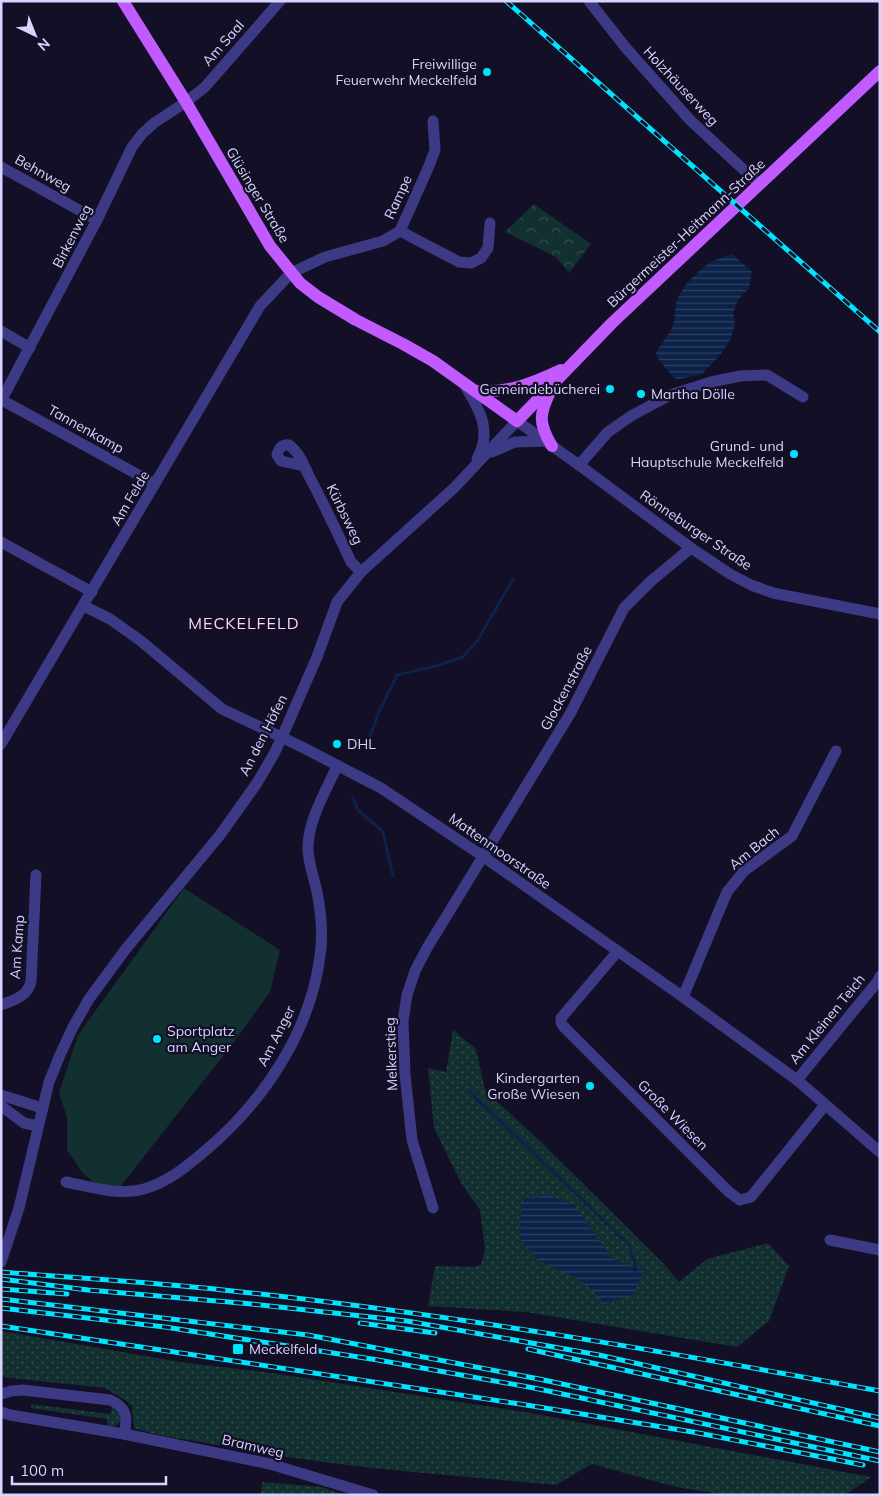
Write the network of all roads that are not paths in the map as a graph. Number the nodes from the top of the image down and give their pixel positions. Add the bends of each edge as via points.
1 (123, 1) edge
2 (280, 1) edge
3 (589, 1) edge
4 (880, 71) edge
5 (186, 102) junction
6 (432, 121) dead end
7 (1, 167) edge
8 (760, 184) junction
9 (97, 220) junction
10 (490, 222) dead end
11 (400, 231) junction
12 (291, 273) junction
13 (1, 331) edge
14 (30, 348) junction
15 (568, 367) junction
16 (556, 379) junction
17 (464, 384) junction
18 (475, 391) junction
19 (804, 397) dead end
20 (2, 400) edge
21 (517, 421) junction
22 (549, 444) junction
23 (480, 460) junction
24 (579, 465) junction
25 (304, 466) dead end
26 (470, 471) junction
27 (155, 484) junction
28 (1, 542) edge
29 (691, 548) junction
30 (361, 572) junction
31 (92, 592) junction
32 (84, 606) junction
33 (880, 614) edge
34 (282, 736) junction
35 (1, 744) edge
36 (836, 751) dead end
37 (337, 766) junction
38 (484, 857) junction
39 (36, 874) dead end
40 (618, 952) junction
41 (880, 976) edge
42 (683, 997) junction
43 (1, 1005) edge
44 (797, 1080) junction
45 (1, 1095) edge
46 (824, 1105) junction
47 (1, 1106) edge
48 (42, 1108) junction
49 (38, 1126) junction
50 (880, 1152) edge
51 (66, 1182) dead end
52 (433, 1208) dead end
53 (830, 1240) dead end
54 (880, 1250) edge
55 (1, 1262) edge
56 (1, 1394) edge
57 (1, 1412) edge
58 (124, 1434) junction
59 (373, 1495) edge

1 - 5 main road, Glüsinger Straße
2 - 5 street, Am Saal via 205,87
3 - 8 street, Holzhäuserweg via 690,120
4 - 8 main road, Bürgermeister-Heitmann-Straße
5 - 9 street, Birkenweg via 142,134
5 - 12 main road, Glüsinger Straße via 270,246
6 - 11 street, Rampe via 435,150
7 - 9 street, Behnweg
8 - 15 main road, Bürgermeister-Heitmann-Straße
9 - 14 street, Birkenweg
10 - 11 street via 488,248 482,258 471,263 459,262
11 - 12 street, Rampe via 383,241 325,257
12 - 17 main road, Glüsinger Straße via 318,297 418,352
12 - 27 street, Am Felde via 260,306
13 - 14 street
14 - 20 street, Birkenweg
15 - 16 main road, Bürgermeister-Heitmann-Straße
15 - 18 main road via 514,390
16 - 21 main road, Bürgermeister-Heitmann-Straße
16 - 22 main road via 540,417
17 - 18 main road, Glüsinger Straße
17 - 26 street via 480,414 485,435 482,449
18 - 21 main road, Glüsinger Straße
19 - 24 street via 766,375 711,382 670,396 632,416 608,432
20 - 27 street, Tannenkamp
21 - 22 street, Rönneburger Straße
21 - 23 street, An den Höfen
22 - 23 street via 514,442
22 - 24 street, Rönneburger Straße
23 - 26 street, An den Höfen
24 - 29 street, Rönneburger Straße
25 - 30 street, Kürbsweg via 351,562
26 - 30 street, An den Höfen
27 - 31 street, Am Felde
28 - 31 street
29 - 33 street, Rönneburger Straße via 730,574 772,593
29 - 38 street, Glockenstraße via 624,608 570,714
30 - 34 street, An den Höfen via 337,602
31 - 32 street, Am Felde
32 - 34 street, Mattenmoorstraße via 110,619 141,641 222,709
32 - 35 street, Am Felde
34 - 37 street, Mattenmoorstraße
34 - 48 street, An den Höfen via 257,783 230,822 125,950 89,1000 60,1055
36 - 42 street, Am Bach via 792,836 744,871 727,892
37 - 38 street, Mattenmoorstraße via 381,788
37 - 51 street, Am Anger via 312,824 308,847 321,924 318,964 304,1018 264,1089 225,1134 168,1179 143,1189 117,1192
38 - 40 street, Mattenmoorstraße
38 - 52 street, Melkerstieg via 415,971 403,1021 412,1140
39 - 43 street, Am Kamp via 31,981 24,994
40 - 42 street, Mattenmoorstraße
40 - 46 street, Große Wiesen via 560,1022 729,1192 740,1200 751,1197
41 - 44 street, Am Kleinen Teich
42 - 44 street, Mattenmoorstraße
44 - 46 street, Mattenmoorstraße
45 - 48 street
46 - 50 street, Mattenmoorstraße
47 - 49 street via 24,1123
48 - 49 street, An den Höfen
49 - 55 street, An den Höfen via 19,1208
53 - 54 street
56 - 58 street via 23,1390 110,1400 126,1413
57 - 58 street, Bramweg
58 - 59 street, Bramweg via 270,1464

